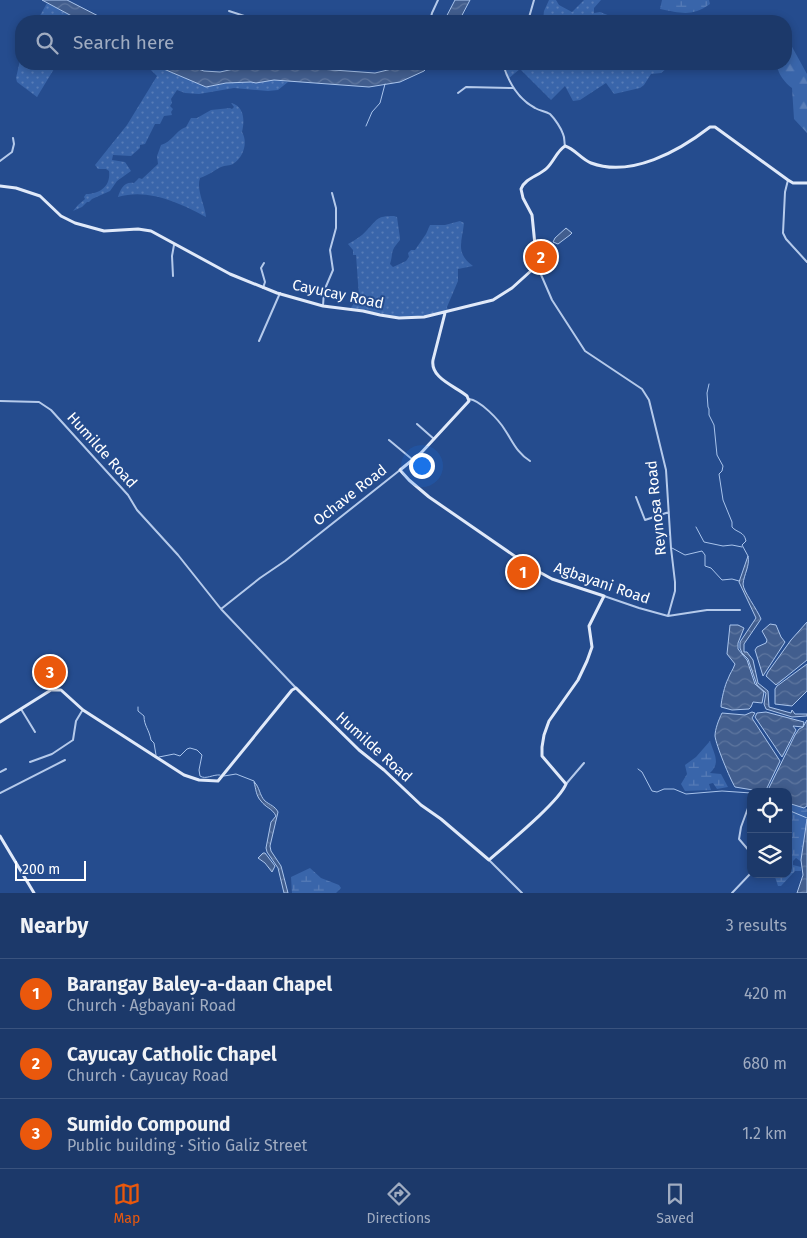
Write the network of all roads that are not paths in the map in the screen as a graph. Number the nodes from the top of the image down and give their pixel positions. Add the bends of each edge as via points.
1 (438, 0) edge
2 (534, 0) edge
3 (229, 11) dead end
4 (241, 15) edge
5 (432, 15) edge
6 (530, 15) edge
7 (505, 70) edge
8 (513, 88) junction
9 (458, 93) dead end
10 (12, 138) dead end
11 (565, 146) junction
12 (0, 161) edge
13 (788, 180) junction
14 (807, 183) edge
15 (0, 186) edge
16 (332, 193) dead end
17 (175, 243) junction
18 (535, 262) junction
19 (807, 262) edge
20 (264, 263) dead end
21 (533, 269) junction
22 (540, 270) junction
23 (173, 276) dead end
24 (263, 288) junction
25 (280, 294) junction
26 (323, 306) junction
27 (444, 313) junction
28 (259, 341) dead end
29 (469, 399) junction
30 (0, 401) edge
31 (418, 424) dead end
32 (434, 439) junction
33 (389, 440) dead end
34 (412, 460) junction
35 (530, 461) dead end
36 (400, 470) junction
37 (636, 497) dead end
38 (669, 512) junction
39 (604, 596) junction
40 (221, 609) junction
41 (740, 610) dead end
42 (668, 616) junction
43 (296, 688) junction
44 (21, 709) junction
45 (83, 710) junction
46 (0, 722) edge
47 (35, 732) dead end
48 (65, 760) dead end
49 (30, 762) dead end
50 (584, 763) dead end
51 (6, 769) dead end
52 (0, 772) edge
53 (566, 784) junction
54 (0, 793) edge
55 (747, 811) edge
56 (0, 836) edge
57 (747, 848) edge
58 (489, 860) junction
59 (747, 877) edge
60 (34, 893) edge
61 (522, 893) edge
62 (732, 893) edge

1 - 5 street
2 - 6 street
3 - 4 street
7 - 8 street
8 - 9 street via 466,87
8 - 11 street via 530,104 550,115 563,133
10 - 12 street via 12,152
11 - 13 street via 592,163 618,167 670,153 715,126
11 - 18 street via 545,170 522,186 521,192 532,215
13 - 14 street
13 - 19 street via 784,233
15 - 17 street, Cayucay Road via 34,193 61,216 75,223 104,231 138,228
16 - 26 street via 336,208 336,230 330,250 333,270 324,291
17 - 23 street
17 - 24 street, Cayucay Road via 230,274
18 - 21 street
18 - 22 street, Reynosa Road
20 - 24 street via 261,268 265,282
21 - 22 street
21 - 27 street, Cayucay Road via 493,300
22 - 38 street, Reynosa Road via 552,300 585,351 635,384 647,396 665,465
24 - 25 street, Cayucay Road
25 - 26 street, Cayucay Road
25 - 28 street
26 - 27 street, Cayucay Road via 399,318
27 - 29 street via 432,368
29 - 32 street, Ochave Road
29 - 35 street via 486,409 506,431 520,454
30 - 40 street, Humilde Road via 42,403 50,410 126,493
31 - 32 street
32 - 34 street, Ochave Road
33 - 34 street
34 - 36 street, Ochave Road
36 - 39 street, Agbayani Road via 430,496 532,568 552,579
36 - 40 street, Ochave Road
37 - 38 street via 645,520
38 - 42 street, Reynosa Road via 675,587
39 - 42 street, Agbayani Road
39 - 53 street via 589,626 592,647 587,661 578,680 549,721 544,735 542,756
40 - 43 street, Humilde Road
41 - 42 street, Agbayani Road via 704,610
43 - 45 street via 217,781 188,777
43 - 58 street, Humilde Road via 359,750
44 - 45 street via 58,689
44 - 46 street
44 - 47 street
45 - 49 street via 76,721 73,740 52,754
48 - 54 street
50 - 53 street
51 - 52 street
53 - 58 street via 548,807
55 - 57 street via 740,839
56 - 60 street
58 - 61 street, Humilde Road
59 - 62 street

